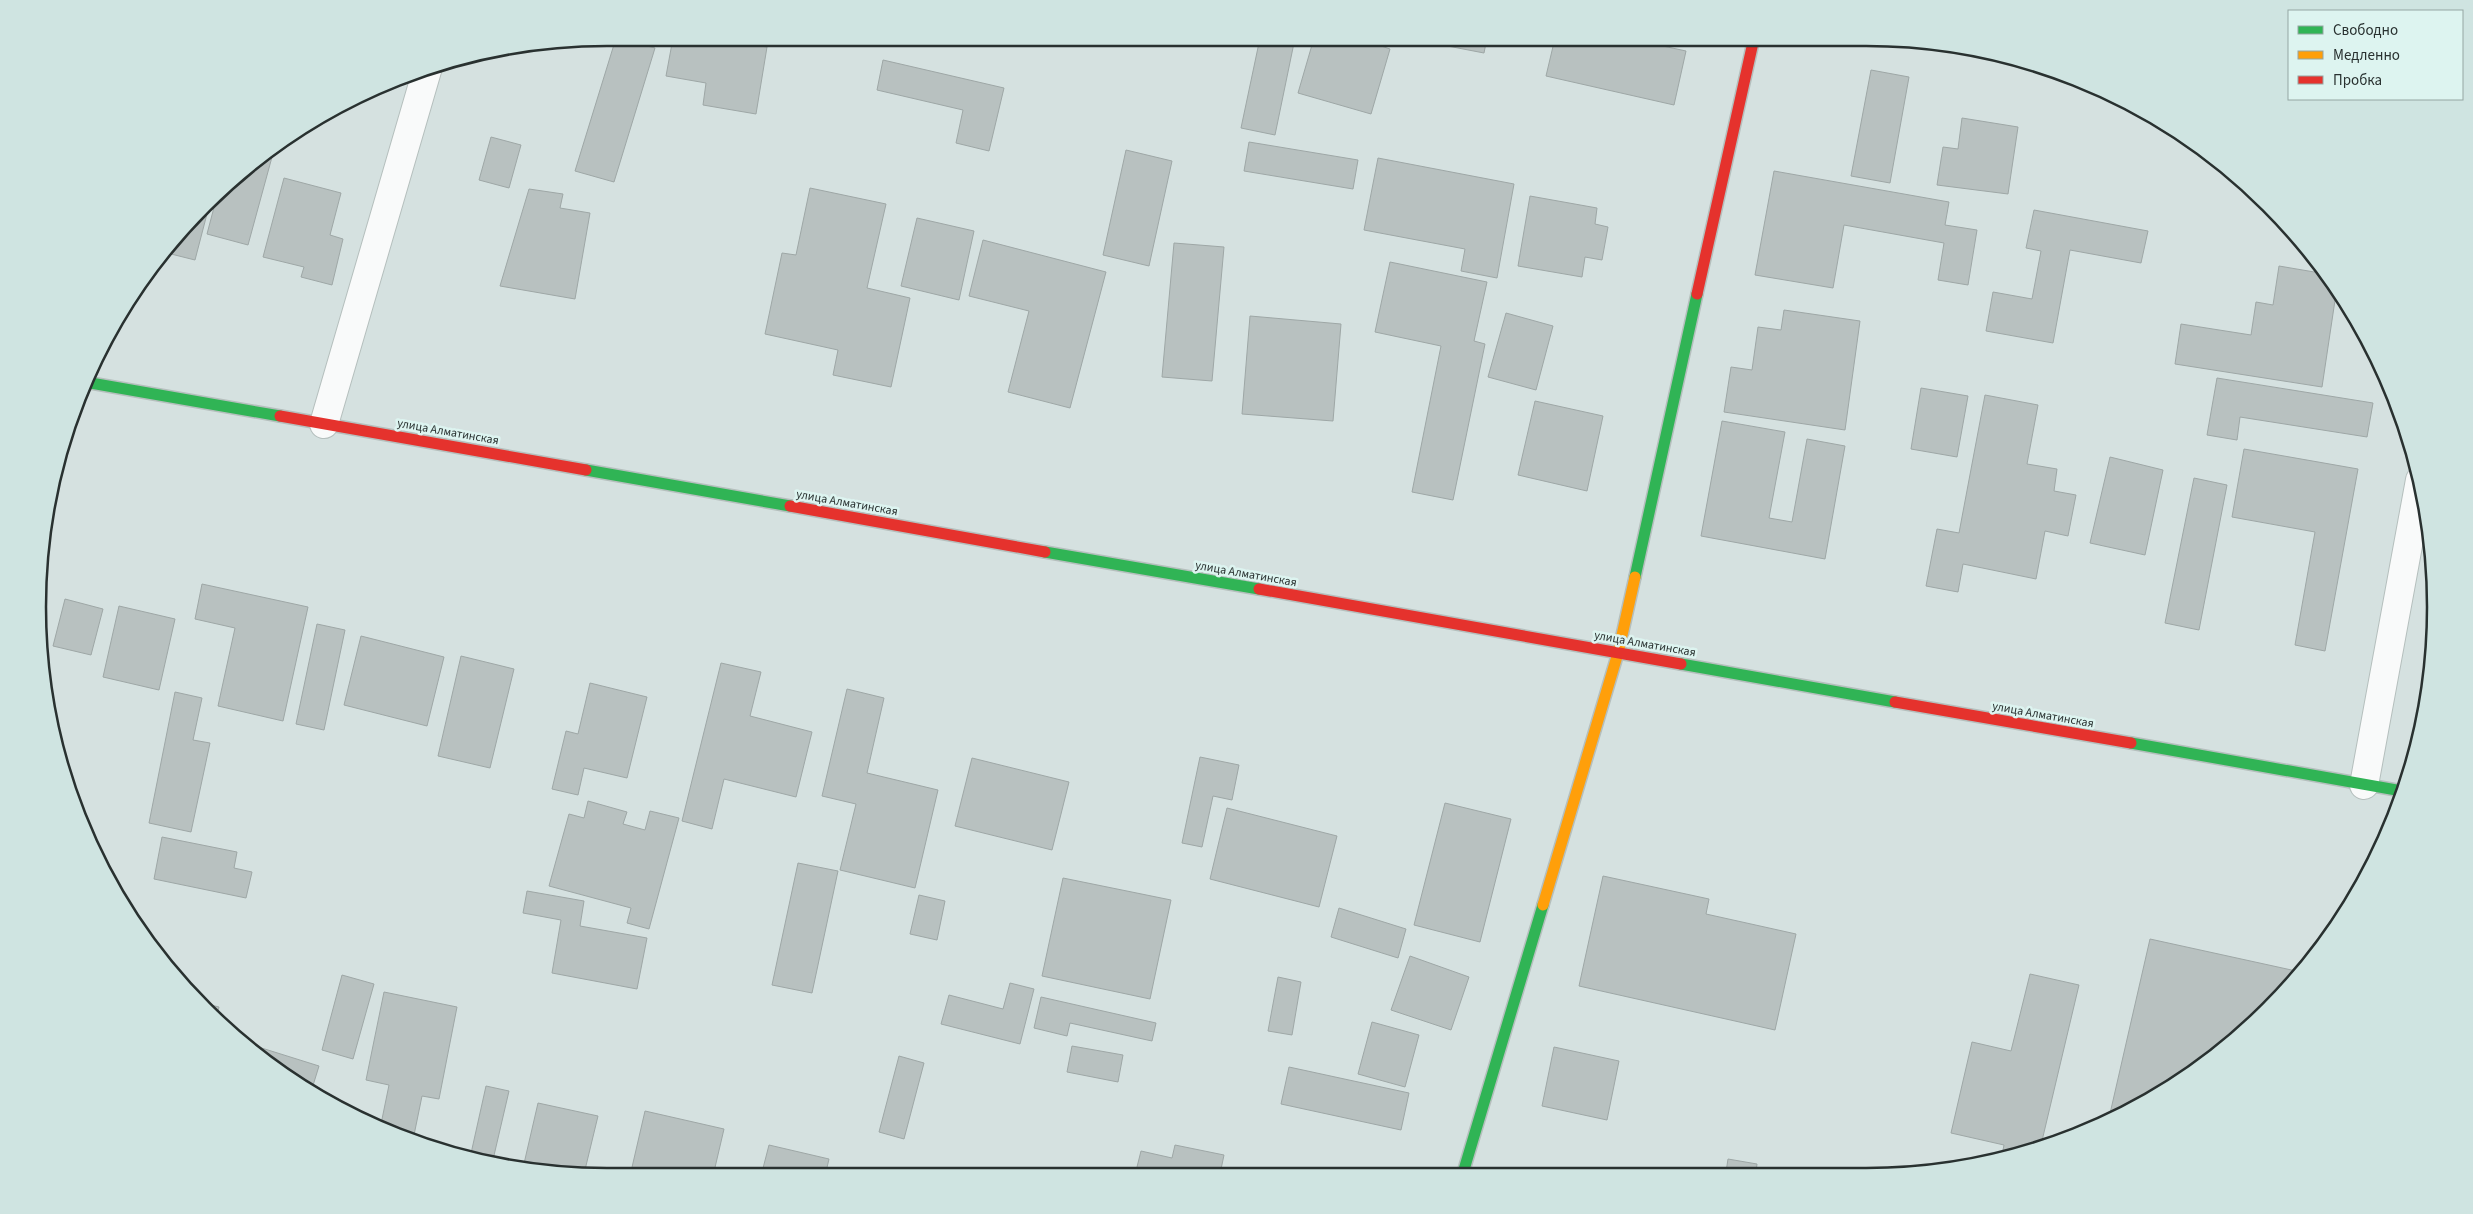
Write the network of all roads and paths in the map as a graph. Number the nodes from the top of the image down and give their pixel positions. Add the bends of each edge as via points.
1 (1752, 46) edge
2 (425, 77) edge
3 (93, 383) edge
4 (324, 424) junction
5 (2416, 500) edge
6 (1618, 654) junction
7 (2364, 785) junction
8 (2396, 790) edge
9 (1464, 1168) edge

1 - 6 street
2 - 4 street
3 - 4 street, улица Алматинская
4 - 6 street, улица Алматинская
5 - 7 street
6 - 7 street, улица Алматинская
6 - 9 street
7 - 8 street, улица Алматинская

